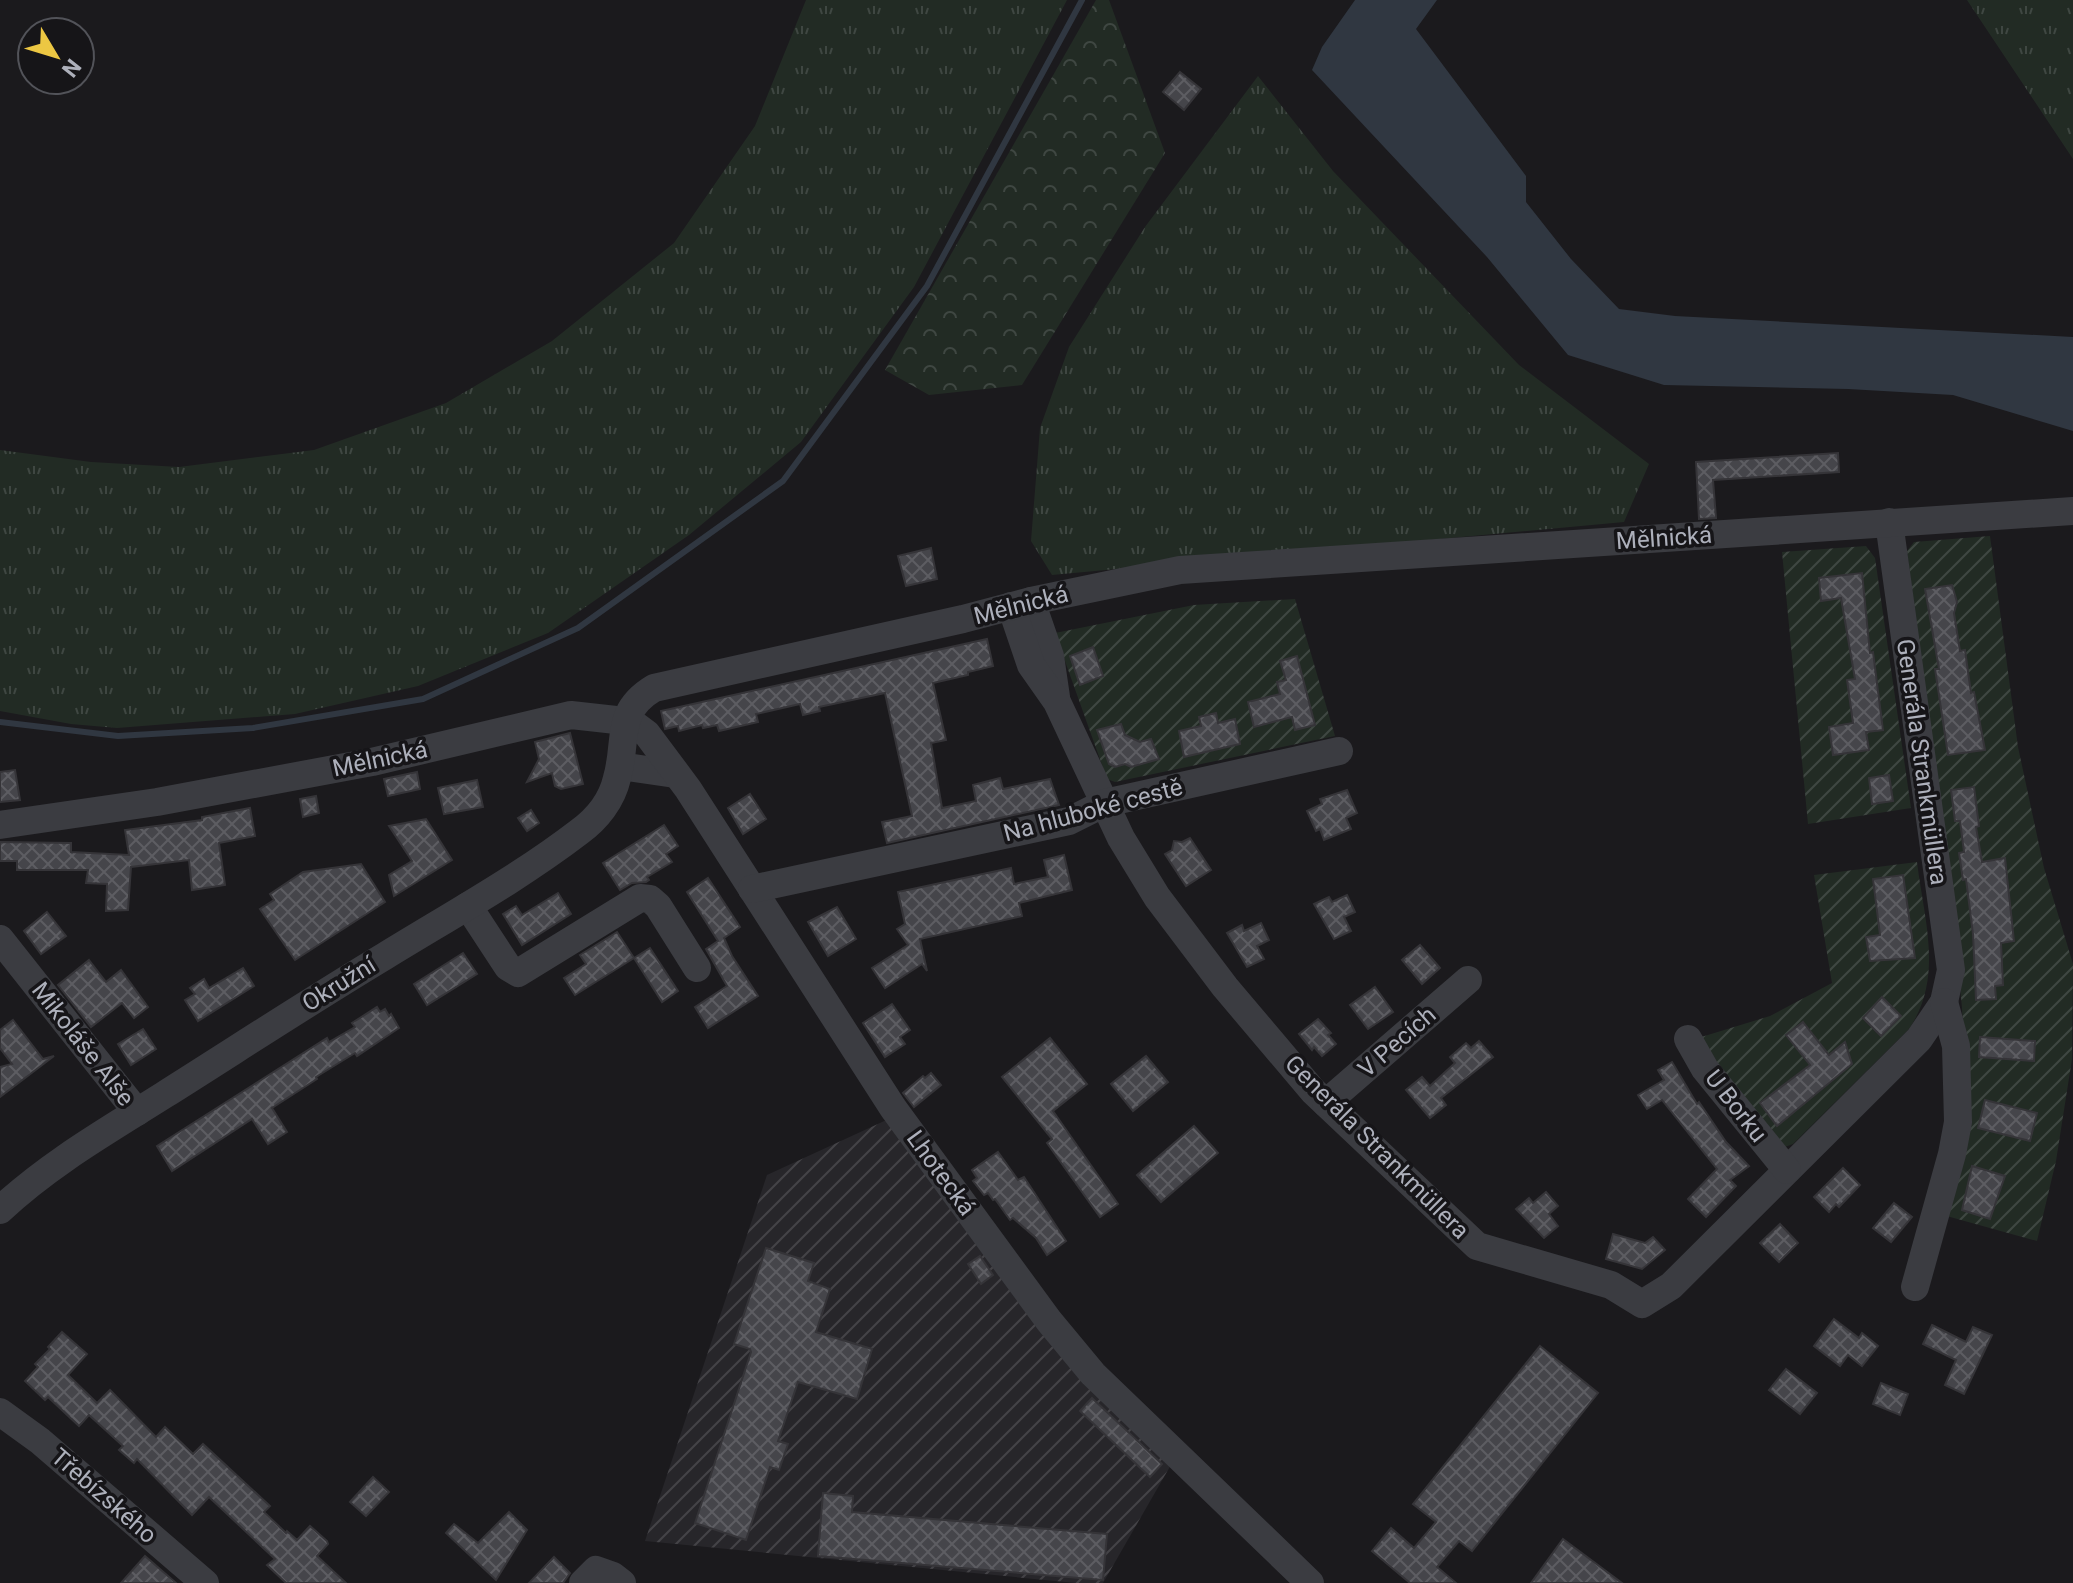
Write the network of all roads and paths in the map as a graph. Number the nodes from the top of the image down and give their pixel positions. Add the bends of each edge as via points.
1 (2073, 511) edge
2 (1889, 522) junction
3 (1021, 603) junction
4 (625, 721) junction
5 (1339, 751) dead end
6 (620, 766) junction
7 (675, 774) junction
8 (1105, 803) junction
9 (0, 825) edge
10 (752, 889) junction
11 (468, 906) junction
12 (0, 939) edge
13 (697, 968) dead end
14 (1468, 980) dead end
15 (1944, 1002) junction
16 (1688, 1039) dead end
17 (1326, 1103) junction
18 (137, 1112) junction
19 (1787, 1170) junction
20 (0, 1210) edge
21 (1915, 1287) dead end
22 (0, 1412) edge
23 (205, 1583) edge
24 (583, 1583) edge
25 (622, 1583) edge
26 (1310, 1583) edge

1 - 2 street, Mělnická
2 - 3 street, Mělnická via 1180,570
2 - 15 street, Generála Strankmüllera via 1951,970
3 - 4 street, Mělnická via 654,688 636,701
3 - 8 street, Generála Strankmüllera via 1050,656 1057,702
4 - 6 street, Okružní
4 - 7 street, Lhotecká via 647,734
4 - 9 street, Mělnická via 571,715 357,765
5 - 8 street, Na hluboké cestě
6 - 7 street
6 - 11 street, Okružní via 606,803 582,830
7 - 10 street, Lhotecká
8 - 10 street, Na hluboké cestě via 1069,821
8 - 17 street, Generála Strankmüllera via 1157,897 1225,987
10 - 26 street, Lhotecká via 893,1108 1049,1321 1093,1374
11 - 13 street via 508,967 518,973 640,898 650,899
11 - 18 street, Okružní
12 - 18 street, Mikoláše Alše
14 - 17 street, V Pecích
15 - 19 street, Generála Strankmüllera via 1919,1039
15 - 21 street, Generála Strankmüllera via 1956,1046 1958,1122
16 - 19 street, U Borku via 1705,1069
17 - 19 street, Generála Strankmüllera via 1477,1246 1611,1285 1642,1304 1671,1286
18 - 20 street, Okružní via 61,1160
22 - 23 street, Třebízského
24 - 25 street via 596,1570

